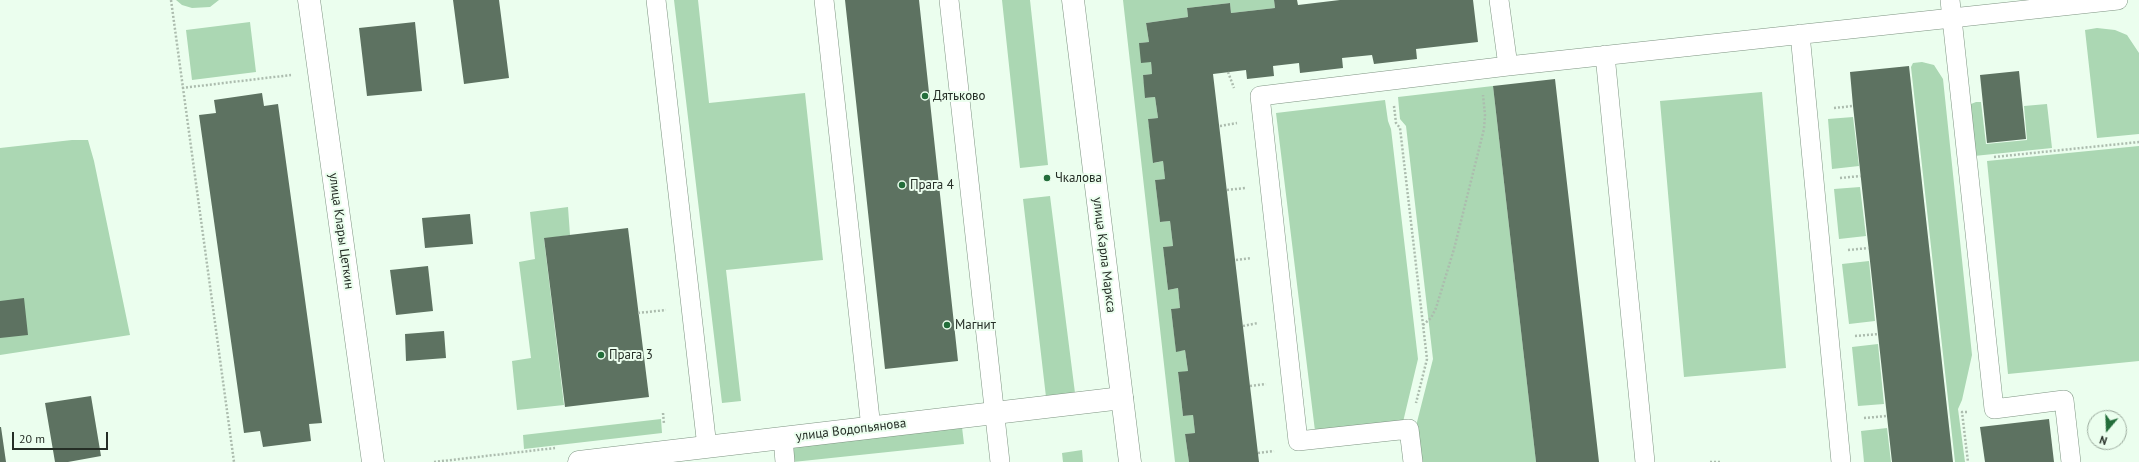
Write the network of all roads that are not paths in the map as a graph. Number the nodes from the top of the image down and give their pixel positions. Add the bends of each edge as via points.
1 (309, 0) edge
2 (656, 0) edge
3 (824, 0) edge
4 (949, 0) edge
5 (1073, 0) edge
6 (1499, 0) edge
7 (2118, 0) edge
8 (1951, 9) edge
9 (1800, 34) junction
10 (1605, 55) junction
11 (1508, 66) junction
12 (1122, 398) junction
13 (995, 414) junction
14 (871, 428) junction
15 (783, 438) junction
16 (707, 447) junction
17 (373, 462) edge
18 (579, 462) edge
19 (786, 462) edge
20 (1000, 462) edge
21 (1130, 462) edge
22 (1413, 462) edge
23 (1645, 462) edge
24 (1842, 462) edge
25 (2071, 462) edge

1 - 17 street, улица Клары Цеткин
2 - 16 lane
3 - 14 lane
4 - 13 lane
5 - 12 street, улица Карла Маркса
6 - 11 lane
7 - 8 lane
8 - 9 lane
8 - 25 lane via 1994,409 2064,400
9 - 10 lane
9 - 24 lane
10 - 11 lane
10 - 23 lane
11 - 22 lane via 1260,96 1298,441 1409,429
12 - 13 street, улица Водопьянова
12 - 21 street, улица Карла Маркса
13 - 14 street, улица Водопьянова
13 - 20 lane
14 - 15 street, улица Водопьянова
15 - 16 street, улица Водопьянова
15 - 19 lane
16 - 18 street, улица Водопьянова

